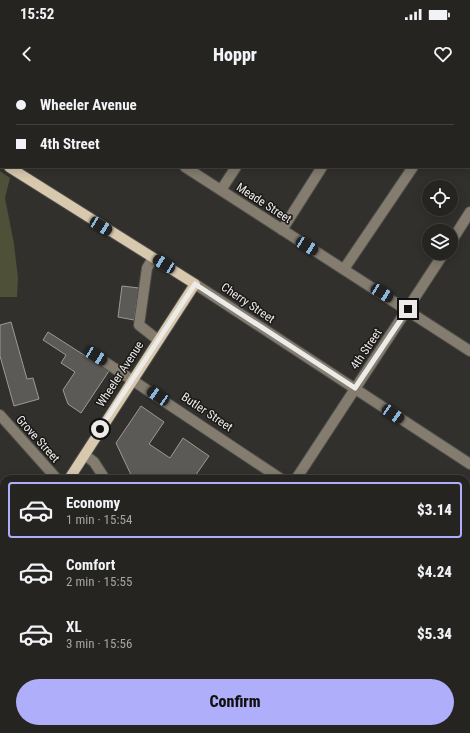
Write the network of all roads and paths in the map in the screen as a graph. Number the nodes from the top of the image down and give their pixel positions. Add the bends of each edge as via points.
1 (10, 168) edge
2 (15, 168) edge
3 (187, 168) edge
4 (235, 168) edge
5 (321, 168) edge
6 (411, 168) edge
7 (24, 177) junction
8 (221, 190) junction
9 (470, 212) edge
10 (282, 230) junction
11 (458, 231) edge
12 (153, 258) junction
13 (440, 260) edge
14 (344, 269) junction
15 (195, 284) junction
16 (408, 309) junction
17 (158, 340) junction
18 (470, 351) edge
19 (96, 356) dead end
20 (132, 378) junction
21 (355, 388) junction
22 (0, 416) edge
23 (84, 455) junction
24 (470, 464) edge
25 (53, 475) edge
26 (72, 475) edge
27 (103, 475) edge
28 (276, 475) edge
29 (299, 475) edge

1 - 7 main road, Cherry Street
2 - 7 main road
3 - 8 street, Meade Street
4 - 8 street
5 - 10 street
6 - 14 street
7 - 12 main road, Cherry Street
8 - 10 street, Meade Street
9 - 11 street
10 - 14 street, Meade Street
12 - 15 main road, Cherry Street
12 - 17 street via 147,268 139,325
13 - 16 street, 4th Street
14 - 16 street, Meade Street
15 - 17 main road, Wheeler Avenue
15 - 21 street, Cherry Street
16 - 18 street, Meade Street
16 - 21 street, 4th Street
17 - 20 main road, Wheeler Avenue
19 - 20 street, Butler Street
20 - 23 main road, Wheeler Avenue
20 - 28 street, Butler Street
21 - 24 street, Cherry Street
21 - 29 street, 4th Street
22 - 25 street, Grove Street
23 - 26 main road, Wheeler Avenue
23 - 27 street via 94,462

